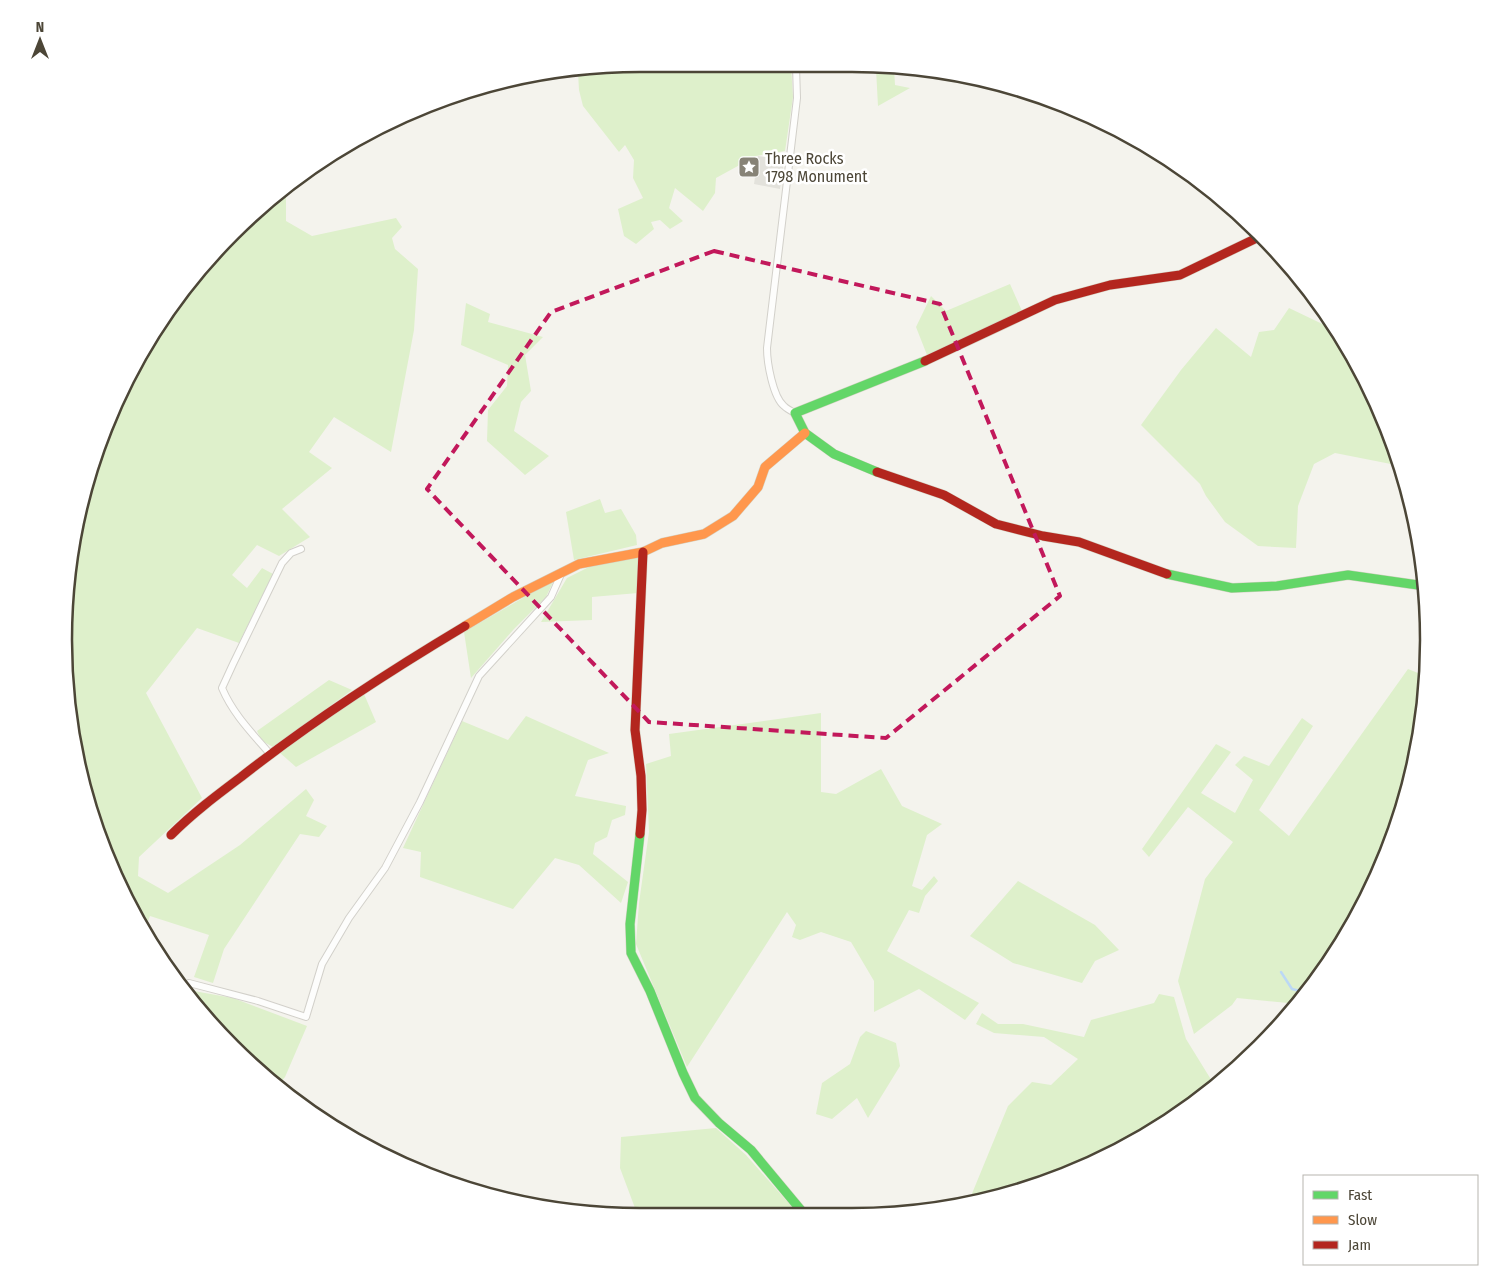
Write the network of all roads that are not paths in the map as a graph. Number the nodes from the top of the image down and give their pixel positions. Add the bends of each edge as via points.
1 (796, 73) edge
2 (1254, 239) edge
3 (795, 413) junction
4 (805, 433) junction
5 (301, 549) dead end
6 (643, 552) junction
7 (562, 572) junction
8 (1418, 585) edge
9 (270, 754) junction
10 (171, 835) dead end
11 (189, 983) dead end
12 (799, 1208) edge

1 - 3 street via 797,98 767,348 767,364 779,400
2 - 3 street via 1180,275 1110,285 1055,300 941,354
3 - 4 street
4 - 6 street via 765,467 758,488 733,516 704,534 662,543
4 - 8 street via 834,454 899,481 944,495 996,524 1079,542 1166,574 1232,588 1277,586 1348,575
5 - 9 street via 282,562 222,688 228,703
6 - 7 street via 579,564
6 - 12 street via 636,730 642,810 630,924 631,953 695,1098 751,1150
7 - 9 street via 512,597 423,651
7 - 11 street via 551,597 479,676 385,868 348,918 322,964 306,1017
9 - 10 street via 187,818

